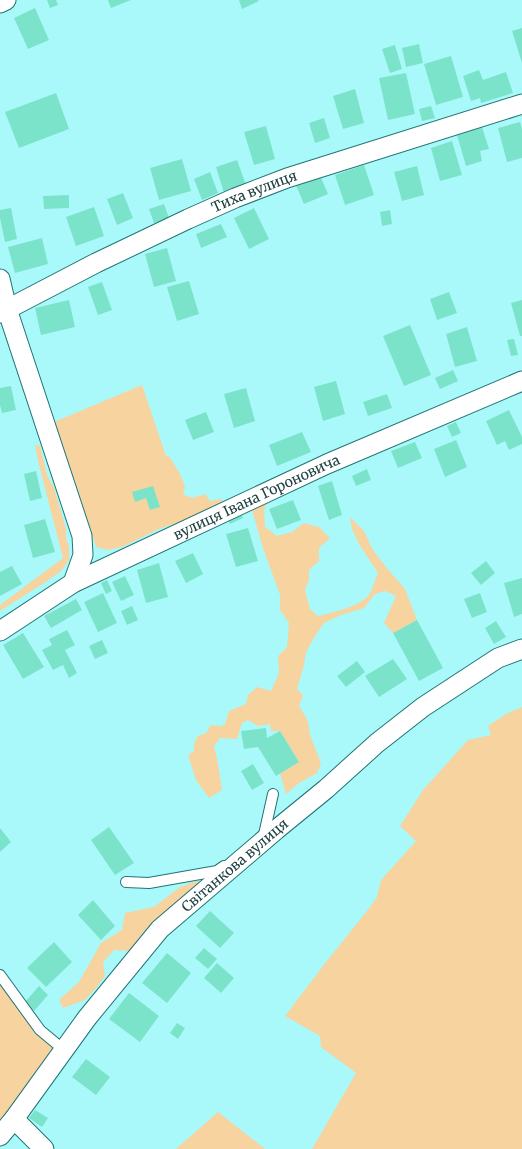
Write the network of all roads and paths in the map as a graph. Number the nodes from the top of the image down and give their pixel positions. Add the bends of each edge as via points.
1 (6, 0) edge
2 (0, 3) edge
3 (522, 104) edge
4 (0, 279) edge
5 (3, 311) edge
6 (522, 381) edge
7 (73, 583) junction
8 (0, 631) edge
9 (522, 649) edge
10 (273, 794) dead end
11 (262, 842) junction
12 (126, 882) dead end
13 (0, 975) edge
14 (64, 1050) junction
15 (14, 1119) junction
16 (0, 1136) edge
17 (44, 1149) edge

1 - 2 street
3 - 5 street, Тиха вулиця via 286,178 235,198 96,263
4 - 5 street
5 - 7 street via 82,536 83,555
6 - 7 street, вулиця Івана Гороновича via 327,464
7 - 8 street, вулиця Івана Гороновича
9 - 11 street, Світанкова вулиця via 498,658 423,707
10 - 11 lane
11 - 12 lane via 217,871 149,883
11 - 14 street, Світанкова вулиця via 160,929 86,1018
13 - 14 lane via 40,1030
14 - 15 street, Світанкова вулиця
15 - 16 street, Світанкова вулиця
15 - 17 street

